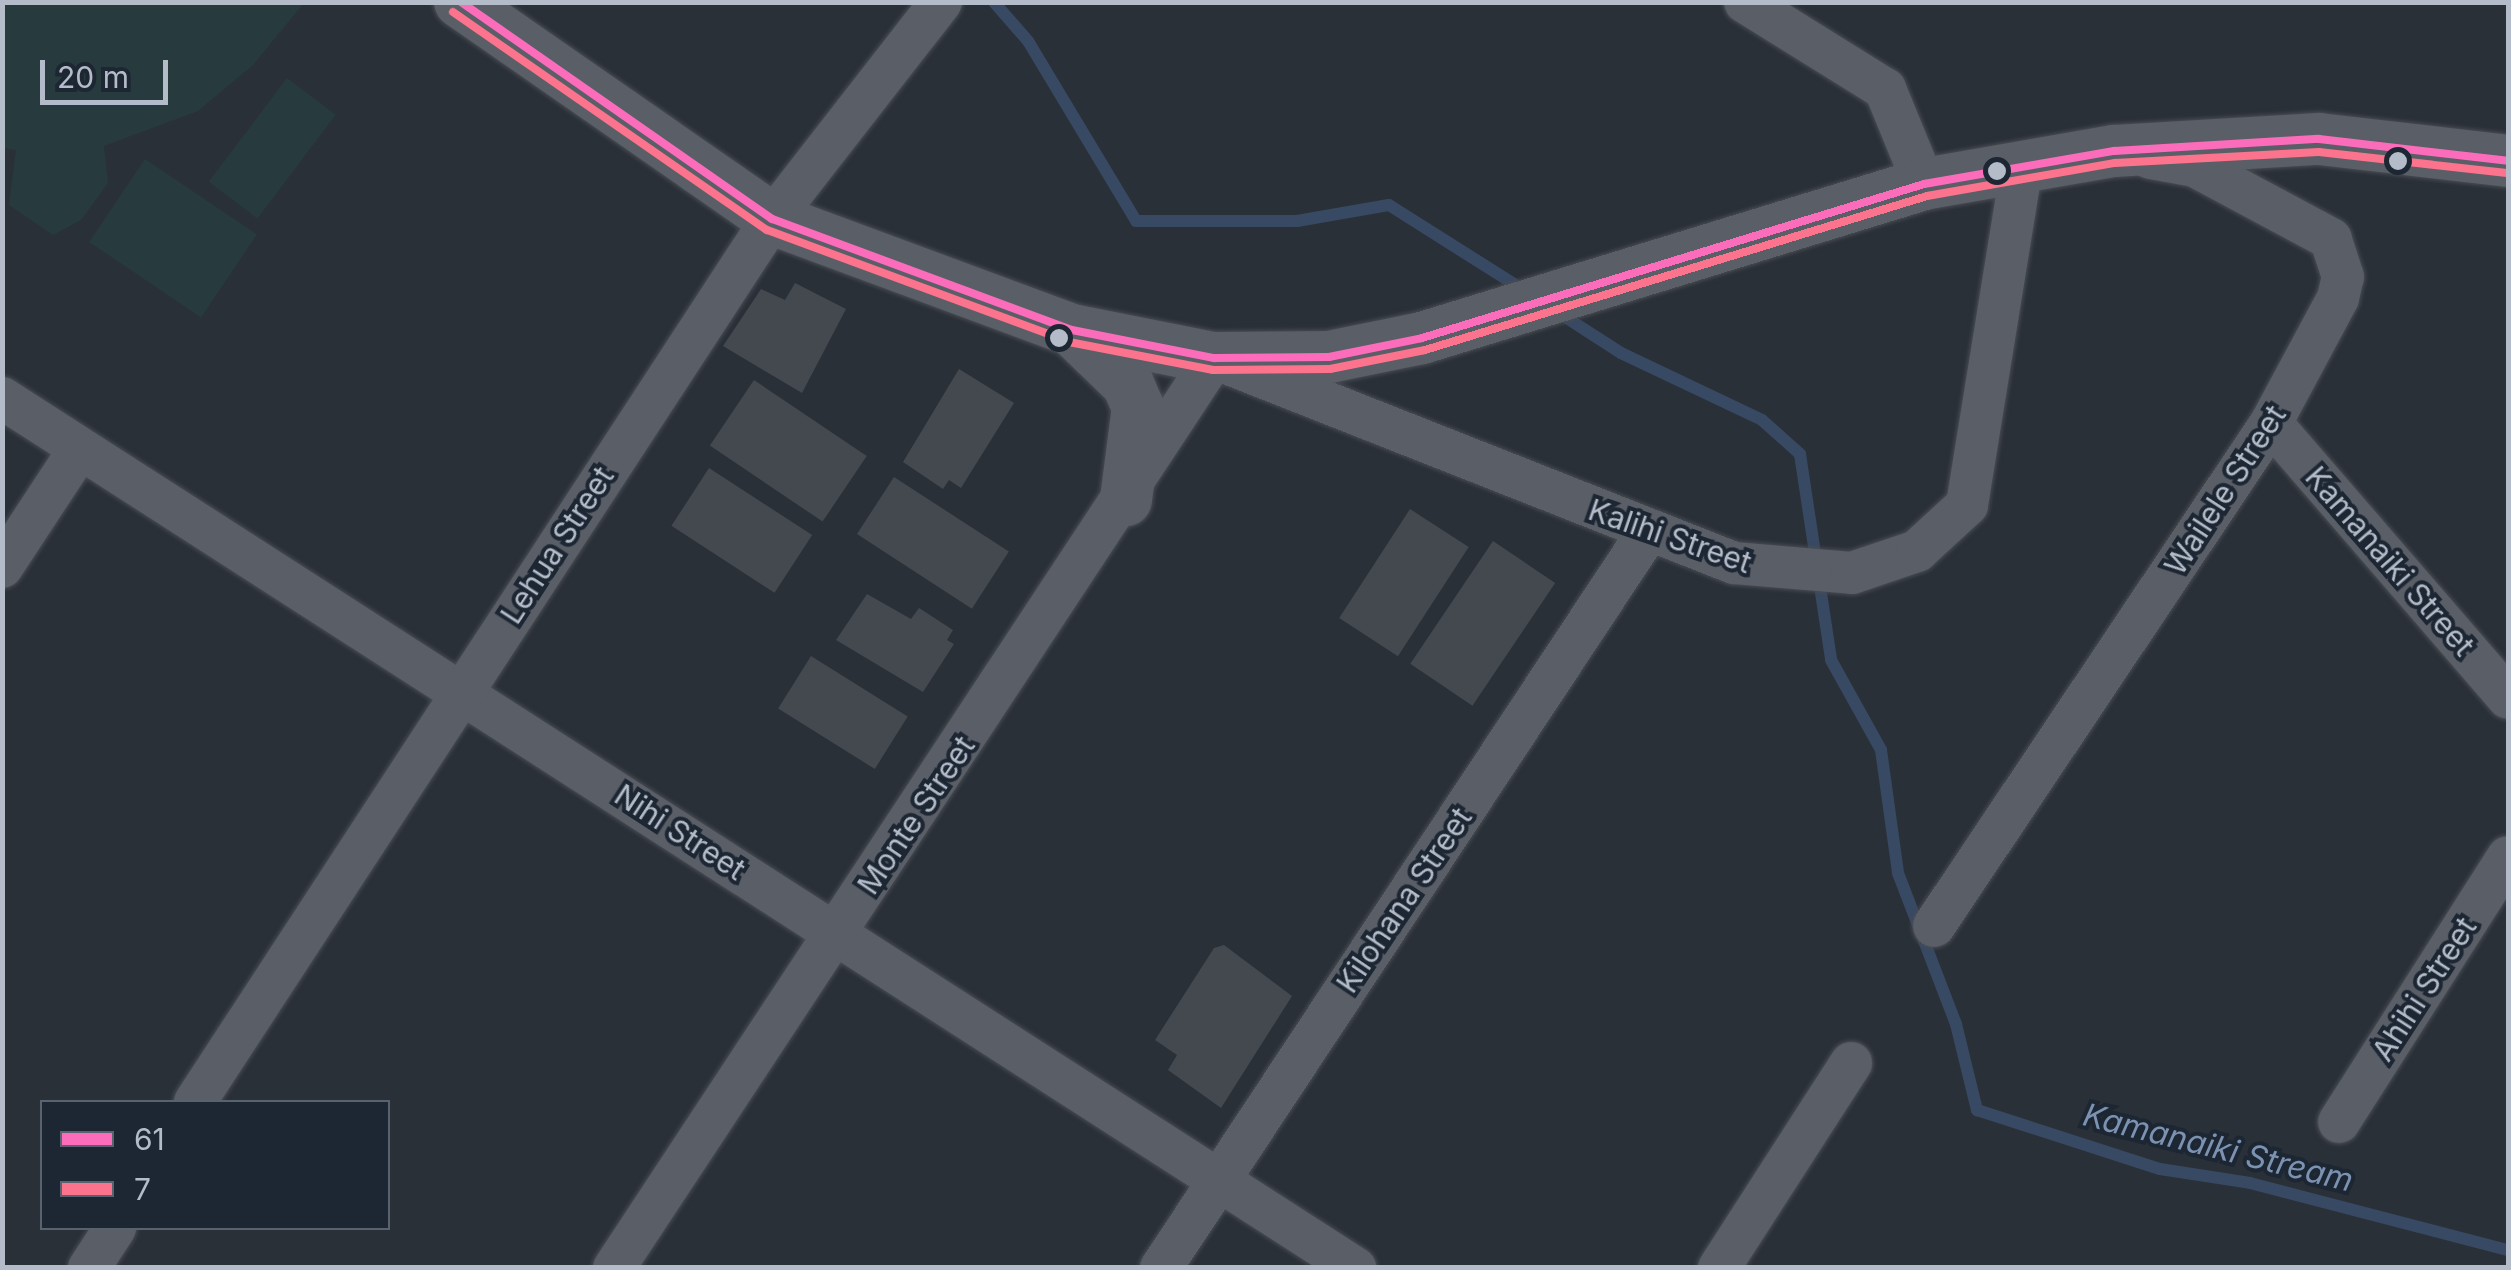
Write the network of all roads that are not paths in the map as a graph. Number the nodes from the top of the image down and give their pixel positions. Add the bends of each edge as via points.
1 (460, 2) edge
2 (941, 2) edge
3 (1746, 2) edge
4 (2114, 151) junction
5 (2508, 161) edge
6 (2022, 167) junction
7 (1924, 184) junction
8 (772, 219) junction
9 (1072, 330) junction
10 (1214, 358) junction
11 (2, 398) edge
12 (2271, 423) junction
13 (79, 450) junction
14 (1126, 500) junction
15 (1648, 532) junction
16 (2, 567) edge
17 (462, 689) junction
18 (2508, 698) edge
19 (2508, 857) edge
20 (1934, 926) dead end
21 (836, 935) junction
22 (1851, 1063) dead end
23 (196, 1100) edge
24 (2339, 1122) dead end
25 (1222, 1175) junction
26 (113, 1230) edge
27 (89, 1268) edge
28 (614, 1268) edge
29 (1161, 1268) edge
30 (1356, 1268) edge
31 (1719, 1268) edge

1 - 8 street, Kalihi Street
2 - 8 street, Lehua Street
3 - 7 street via 1885,89
4 - 5 street, Kalihi Street via 2320,139
4 - 6 street, Kalihi Street
4 - 12 street, Wailele Street via 2195,166 2331,239 2343,277 2338,298
6 - 7 street, Kalihi Street
6 - 15 street, Kalihi Street via 1977,478 1946,530 1887,564 1820,575 1734,562
7 - 10 street, Kalihi Street via 1519,309 1329,357
8 - 9 street, Kalihi Street
8 - 17 street, Lehua Street
9 - 10 street, Kalihi Street
9 - 14 street via 1128,384 1138,407
10 - 14 street, Monte Street
10 - 15 street, Kalihi Street
11 - 13 street, Nihi Street
12 - 18 street, Kamanaiki Street
12 - 20 street, Wailele Street
13 - 16 street
13 - 17 street, Nihi Street
14 - 21 street, Monte Street
15 - 25 street, Kilohana Street
17 - 21 street, Nihi Street
17 - 23 street, Lehua Street
19 - 24 street, Ahihi Street
21 - 25 street, Nihi Street
21 - 28 street, Monte Street
22 - 31 street
25 - 29 street, Kilohana Street
25 - 30 street, Nihi Street
26 - 27 street

